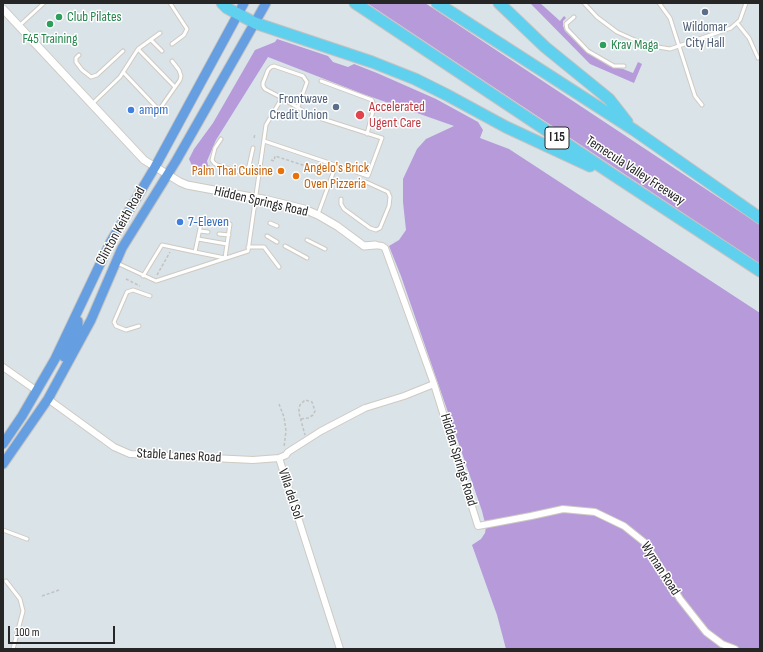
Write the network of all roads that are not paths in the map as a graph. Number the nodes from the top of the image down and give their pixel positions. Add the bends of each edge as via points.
1 (44, 3) edge
2 (170, 3) edge
3 (222, 3) edge
4 (244, 3) edge
5 (266, 3) edge
6 (355, 3) edge
7 (437, 3) edge
8 (499, 3) edge
9 (584, 3) edge
10 (659, 3) edge
11 (746, 3) edge
12 (3, 9) edge
13 (238, 14) junction
14 (574, 17) dead end
15 (255, 23) junction
16 (737, 23) junction
17 (19, 26) junction
18 (160, 33) dead end
19 (151, 40) junction
20 (172, 44) dead end
21 (679, 46) junction
22 (138, 49) junction
23 (123, 51) dead end
24 (162, 51) dead end
25 (79, 54) dead end
26 (758, 58) dead end
27 (172, 61) dead end
28 (624, 66) dead end
29 (123, 72) junction
30 (321, 81) dead end
31 (175, 87) junction
32 (282, 98) junction
33 (92, 104) junction
34 (702, 105) dead end
35 (298, 107) junction
36 (634, 130) junction
37 (367, 134) junction
38 (221, 139) dead end
39 (264, 141) junction
40 (253, 148) dead end
41 (336, 165) junction
42 (154, 167) junction
43 (167, 175) junction
44 (615, 176) junction
45 (366, 182) dead end
46 (256, 198) junction
47 (341, 199) dead end
48 (318, 215) junction
49 (760, 218) edge
50 (270, 223) dead end
51 (277, 226) dead end
52 (200, 231) junction
53 (208, 232) dead end
54 (219, 234) dead end
55 (229, 235) junction
56 (267, 236) dead end
57 (198, 239) junction
58 (307, 240) dead end
59 (277, 242) dead end
60 (227, 244) junction
61 (374, 245) joint
62 (285, 246) dead end
63 (248, 247) junction
64 (324, 248) dead end
65 (195, 252) junction
66 (225, 258) junction
67 (307, 258) dead end
68 (115, 263) junction
69 (279, 267) dead end
70 (760, 271) edge
71 (143, 276) junction
72 (150, 296) dead end
73 (77, 315) junction
74 (139, 326) dead end
75 (3, 367) edge
76 (434, 384) junction
77 (37, 391) junction
78 (48, 399) junction
79 (3, 444) edge
80 (14, 449) junction
81 (279, 458) junction
82 (3, 464) edge
83 (478, 526) joint
84 (3, 530) edge
85 (27, 539) dead end
86 (6, 581) dead end
87 (13, 649) edge
88 (340, 649) edge
89 (735, 649) edge

1 - 17 lane
2 - 20 lane via 187,29 184,35
3 - 13 highway
4 - 13 main road, Clinton Keith Road
5 - 15 main road, Clinton Keith Road
6 - 44 highway, Temecula Valley Freeway / I 15
7 - 36 highway
8 - 36 highway via 545,47 609,99
9 - 21 lane via 617,32 646,45 670,49
10 - 21 lane via 670,18
11 - 16 lane
12 - 17 street, Hidden Springs Road
13 - 15 highway
13 - 42 main road, Clinton Keith Road
14 - 28 lane via 566,24 567,29 588,51 614,66
15 - 43 main road, Clinton Keith Road
15 - 44 highway via 415,79 561,154
16 - 21 lane via 731,28
16 - 26 lane via 749,38
17 - 33 street, Hidden Springs Road
18 - 19 lane
19 - 22 lane
19 - 24 lane
21 - 34 lane via 695,96
22 - 29 lane
22 - 31 lane
23 - 25 lane via 97,75 91,77 76,62
27 - 31 lane via 180,73 180,80
29 - 31 lane via 159,110
29 - 33 lane
30 - 37 lane via 372,100 374,106
32 - 35 lane
32 - 35 lane via 263,86 268,70 274,66 303,76 307,82
32 - 39 lane via 266,125
33 - 42 street, Hidden Springs Road via 144,160
35 - 37 lane via 310,115
36 - 49 highway
37 - 41 lane via 382,138 368,176
38 - 40 lane via 212,160 217,165 245,172
39 - 41 lane
39 - 46 lane
41 - 48 lane
42 - 43 street, Hidden Springs Road
42 - 73 main road, Clinton Keith Road via 111,242
43 - 46 street, Hidden Springs Road via 187,185
43 - 68 main road, Clinton Keith Road
44 - 70 highway, Temecula Valley Freeway / I 15
45 - 47 lane via 388,192 390,197 380,228 370,228 344,209
46 - 48 street, Hidden Springs Road
46 - 63 lane
48 - 61 street, Hidden Springs Road via 364,246
50 - 51 lane
52 - 53 lane
52 - 55 lane via 202,219 230,224
52 - 57 lane
54 - 55 lane
55 - 60 lane
56 - 59 lane
57 - 60 lane
57 - 65 lane
58 - 64 lane
60 - 66 lane
61 - 76 street, Hidden Springs Road via 385,248
62 - 67 lane
63 - 66 lane via 248,251
63 - 69 lane via 264,247
65 - 66 lane
65 - 71 lane via 162,245
66 - 71 lane via 156,281
68 - 71 lane
68 - 78 main road, Clinton Keith Road via 91,320
72 - 74 lane via 133,290 127,292 114,322 116,326 126,330
73 - 77 main road, Clinton Keith Road
73 - 78 main road via 78,326 69,350 46,393
75 - 77 street
76 - 81 street, Villa del Sol via 365,408 321,431
76 - 83 street, Hidden Springs Road
77 - 79 main road, Clinton Keith Road
77 - 80 main road via 39,394 36,406 17,436
78 - 80 main road, Clinton Keith Road
78 - 81 street, Stable Lanes Road via 114,447 130,454 252,460
80 - 82 main road, Clinton Keith Road
81 - 88 street, Villa del Sol
83 - 89 street, Wyman Road via 563,509 595,512 624,526 644,542 680,599 706,632 722,644
84 - 85 lane
86 - 87 lane via 20,599 23,611

